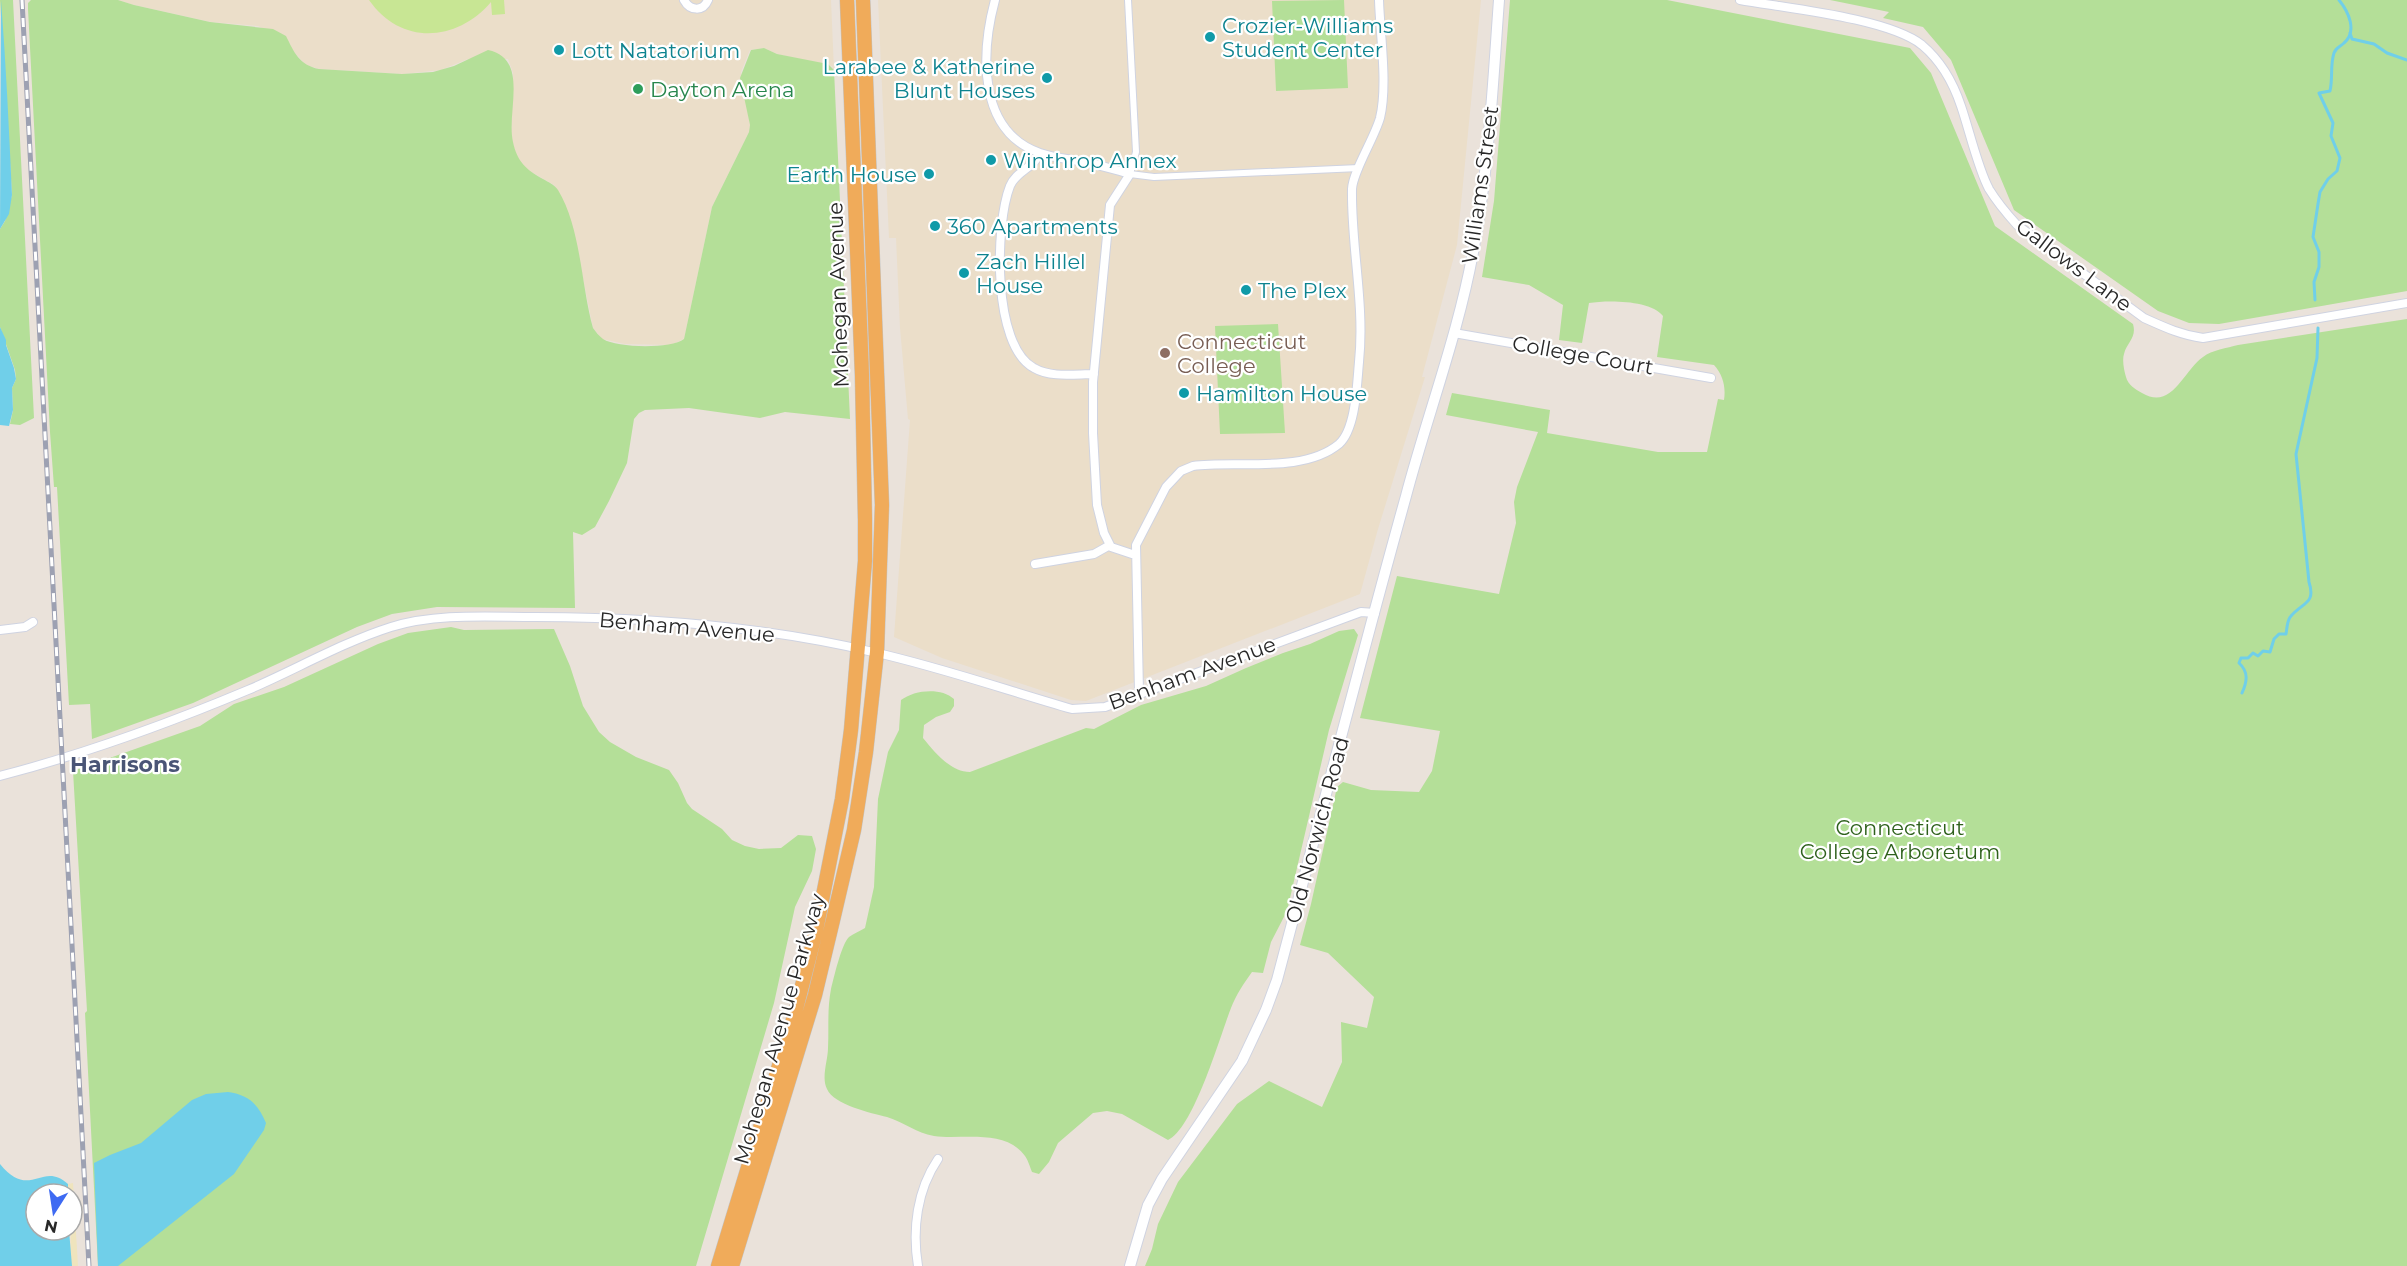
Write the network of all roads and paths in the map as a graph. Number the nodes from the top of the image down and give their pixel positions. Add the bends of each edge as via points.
1 (684, 0) edge
2 (708, 0) edge
3 (847, 0) edge
4 (864, 0) edge
5 (995, 0) edge
6 (1128, 0) edge
7 (1378, 0) edge
8 (1499, 0) edge
9 (1740, 0) edge
10 (1040, 153) junction
11 (1359, 168) junction
12 (1130, 174) junction
13 (2407, 303) edge
14 (1455, 333) junction
15 (1446, 368) joint
16 (1094, 374) junction
17 (1711, 378) dead end
18 (879, 443) joint
19 (864, 445) joint
20 (1110, 545) junction
21 (1135, 555) junction
22 (1035, 564) dead end
23 (1375, 613) junction
24 (33, 622) dead end
25 (0, 630) edge
26 (858, 648) junction
27 (877, 652) junction
28 (1139, 693) junction
29 (0, 776) edge
30 (938, 1159) dead end
31 (718, 1266) edge
32 (732, 1266) edge
33 (918, 1266) edge
34 (1130, 1266) edge

1 - 2 street via 698,9
3 - 19 highway, Mohegan Avenue
4 - 18 highway, Mohegan Avenue
5 - 10 street via 987,38 992,105 1003,125
6 - 12 street via 1136,152
7 - 11 street via 1382,101 1374,135
8 - 14 street, Williams Street via 1483,187
9 - 13 street, Gallows Lane via 1870,24 1900,33 1921,45 1943,66 1956,90 1988,187 2001,207 2017,225 2053,252 2144,318 2167,329 2203,338
10 - 12 street
10 - 16 street via 1011,182 1001,219 1004,315 1013,341 1032,367 1051,373
11 - 12 street
11 - 21 street via 1352,191 1361,340 1354,407 1346,435 1326,452 1294,461 1205,464 1184,469 1157,501
12 - 16 street via 1110,205
14 - 15 street, Williams Street
14 - 17 street, College Court
15 - 23 street, Old Norwich Road via 1406,494
16 - 20 street via 1095,485 1100,520
18 - 27 highway, Mohegan Avenue Parkway via 882,505
19 - 26 highway, Mohegan Avenue Parkway via 865,561
20 - 21 street
20 - 22 street via 1094,554
21 - 28 street
23 - 28 street, Benham Avenue via 1360,612
23 - 34 street, Old Norwich Road via 1277,981 1242,1061 1148,1205
24 - 25 street
26 - 27 street, Benham Avenue
26 - 29 street, Benham Avenue via 734,626 562,617 462,616 422,621 361,639 246,691 121,739
26 - 31 highway, Mohegan Avenue Parkway via 842,798 816,931
27 - 28 street, Benham Avenue via 1072,709 1104,707
27 - 32 highway, Mohegan Avenue Parkway via 855,819 833,920 815,995
30 - 33 street via 928,1174 919,1205 914,1242

